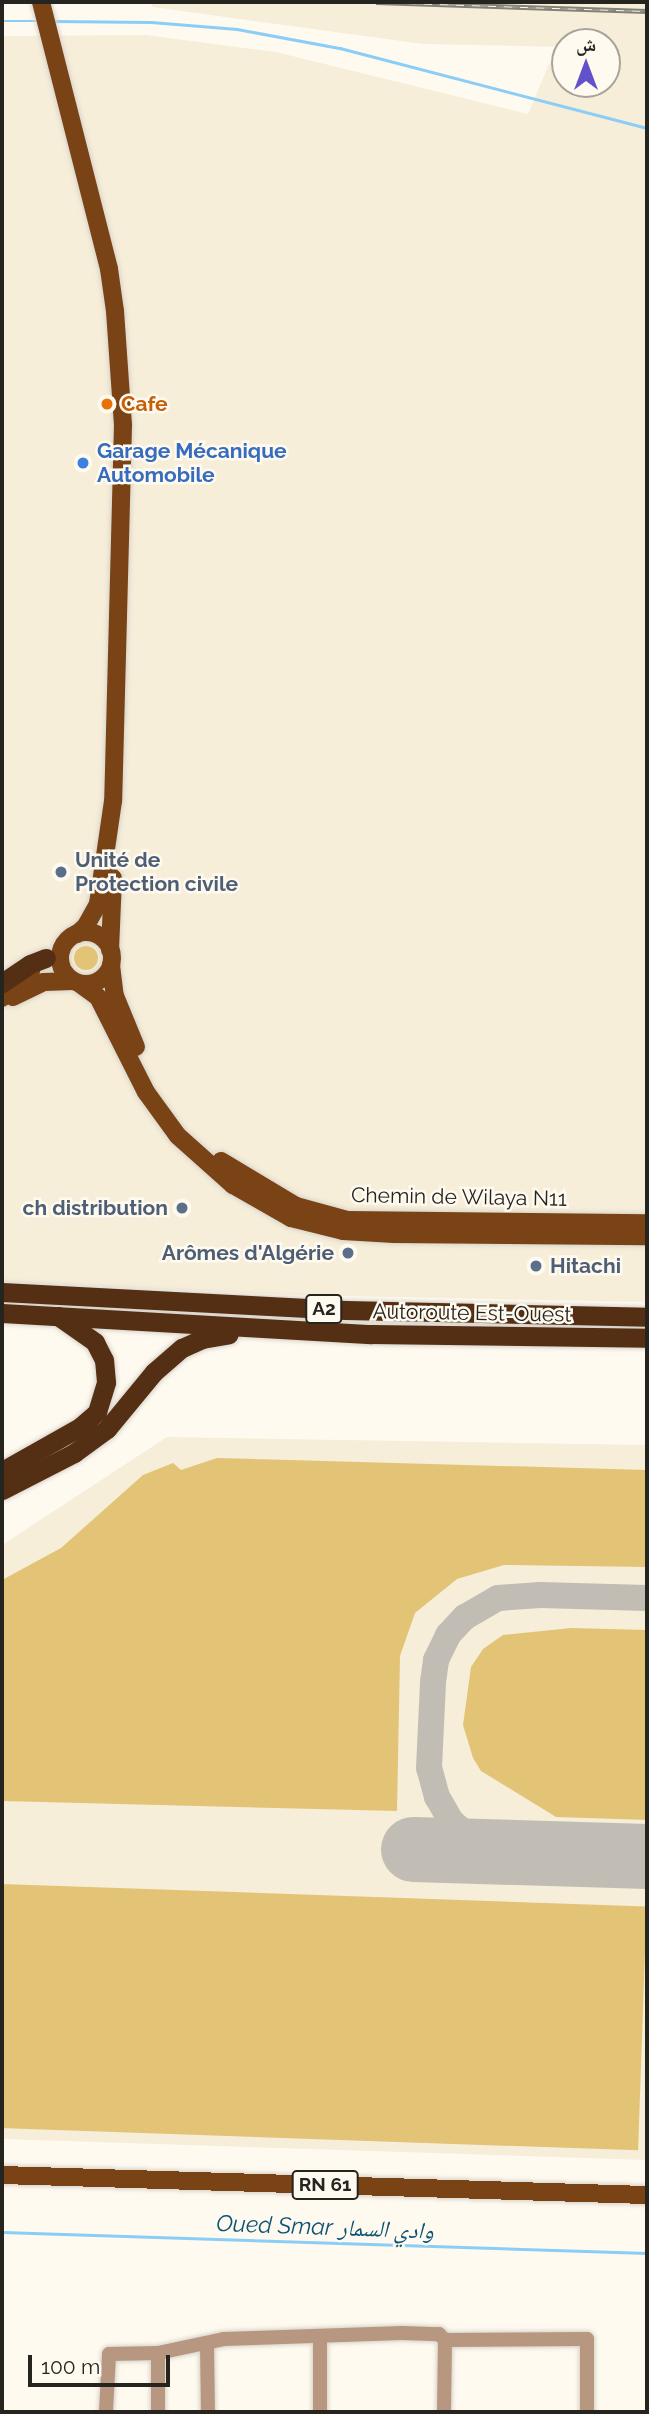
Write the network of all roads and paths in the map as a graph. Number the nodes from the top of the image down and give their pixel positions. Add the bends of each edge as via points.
1 (41, 2) edge
2 (113, 801) junction
3 (70, 939) junction
4 (47, 958) junction
5 (111, 958) junction
6 (77, 982) junction
7 (2, 983) edge
8 (2, 998) edge
9 (2, 1005) edge
10 (647, 1223) edge
11 (647, 1236) edge
12 (2, 1292) edge
13 (2, 1313) edge
14 (57, 1316) junction
15 (647, 1317) edge
16 (280, 1330) junction
17 (647, 1338) edge
18 (2, 1471) edge
19 (2, 1490) edge
20 (2, 2175) edge
21 (647, 2195) edge
22 (320, 2336) junction
23 (445, 2340) junction
24 (207, 2344) junction
25 (158, 2353) junction
26 (106, 2412) edge
27 (158, 2412) edge
28 (208, 2412) edge
29 (320, 2412) edge
30 (444, 2412) edge
31 (587, 2412) edge

1 - 2 main road via 100,229 116,311 123,443
2 - 3 main road via 98,904 86,926
2 - 5 main road, Chemin de Wilaya N11
3 - 4 main road
3 - 5 main road via 93,933 107,943
3 - 6 main road via 60,961
4 - 7 highway
4 - 8 main road
5 - 6 main road via 103,978
5 - 10 main road, Chemin de Wilaya N11 via 118,1006 146,1070 176,1116 225,1164 296,1206 365,1222
6 - 9 main road via 36,985
6 - 11 main road via 98,998 146,1092 178,1136 233,1185 291,1218 343,1231 394,1234
12 - 15 highway, Autoroute Est-Ouest / A2 via 332,1310
13 - 14 highway, Autoroute Est-Ouest / A2
14 - 16 highway, Autoroute Est-Ouest / A2
14 - 18 highway via 95,1342 104,1360 106,1382 97,1412 80,1427
16 - 17 highway, Autoroute Est-Ouest / A2
16 - 19 highway via 239,1332 182,1348 154,1372 107,1429 74,1453
20 - 21 main road, RN 61
22 - 23 street via 414,2333 439,2334
22 - 24 street via 224,2339
22 - 29 street
23 - 30 street
23 - 31 street via 587,2339
24 - 25 street
24 - 28 street
25 - 26 street via 109,2354
25 - 27 street

